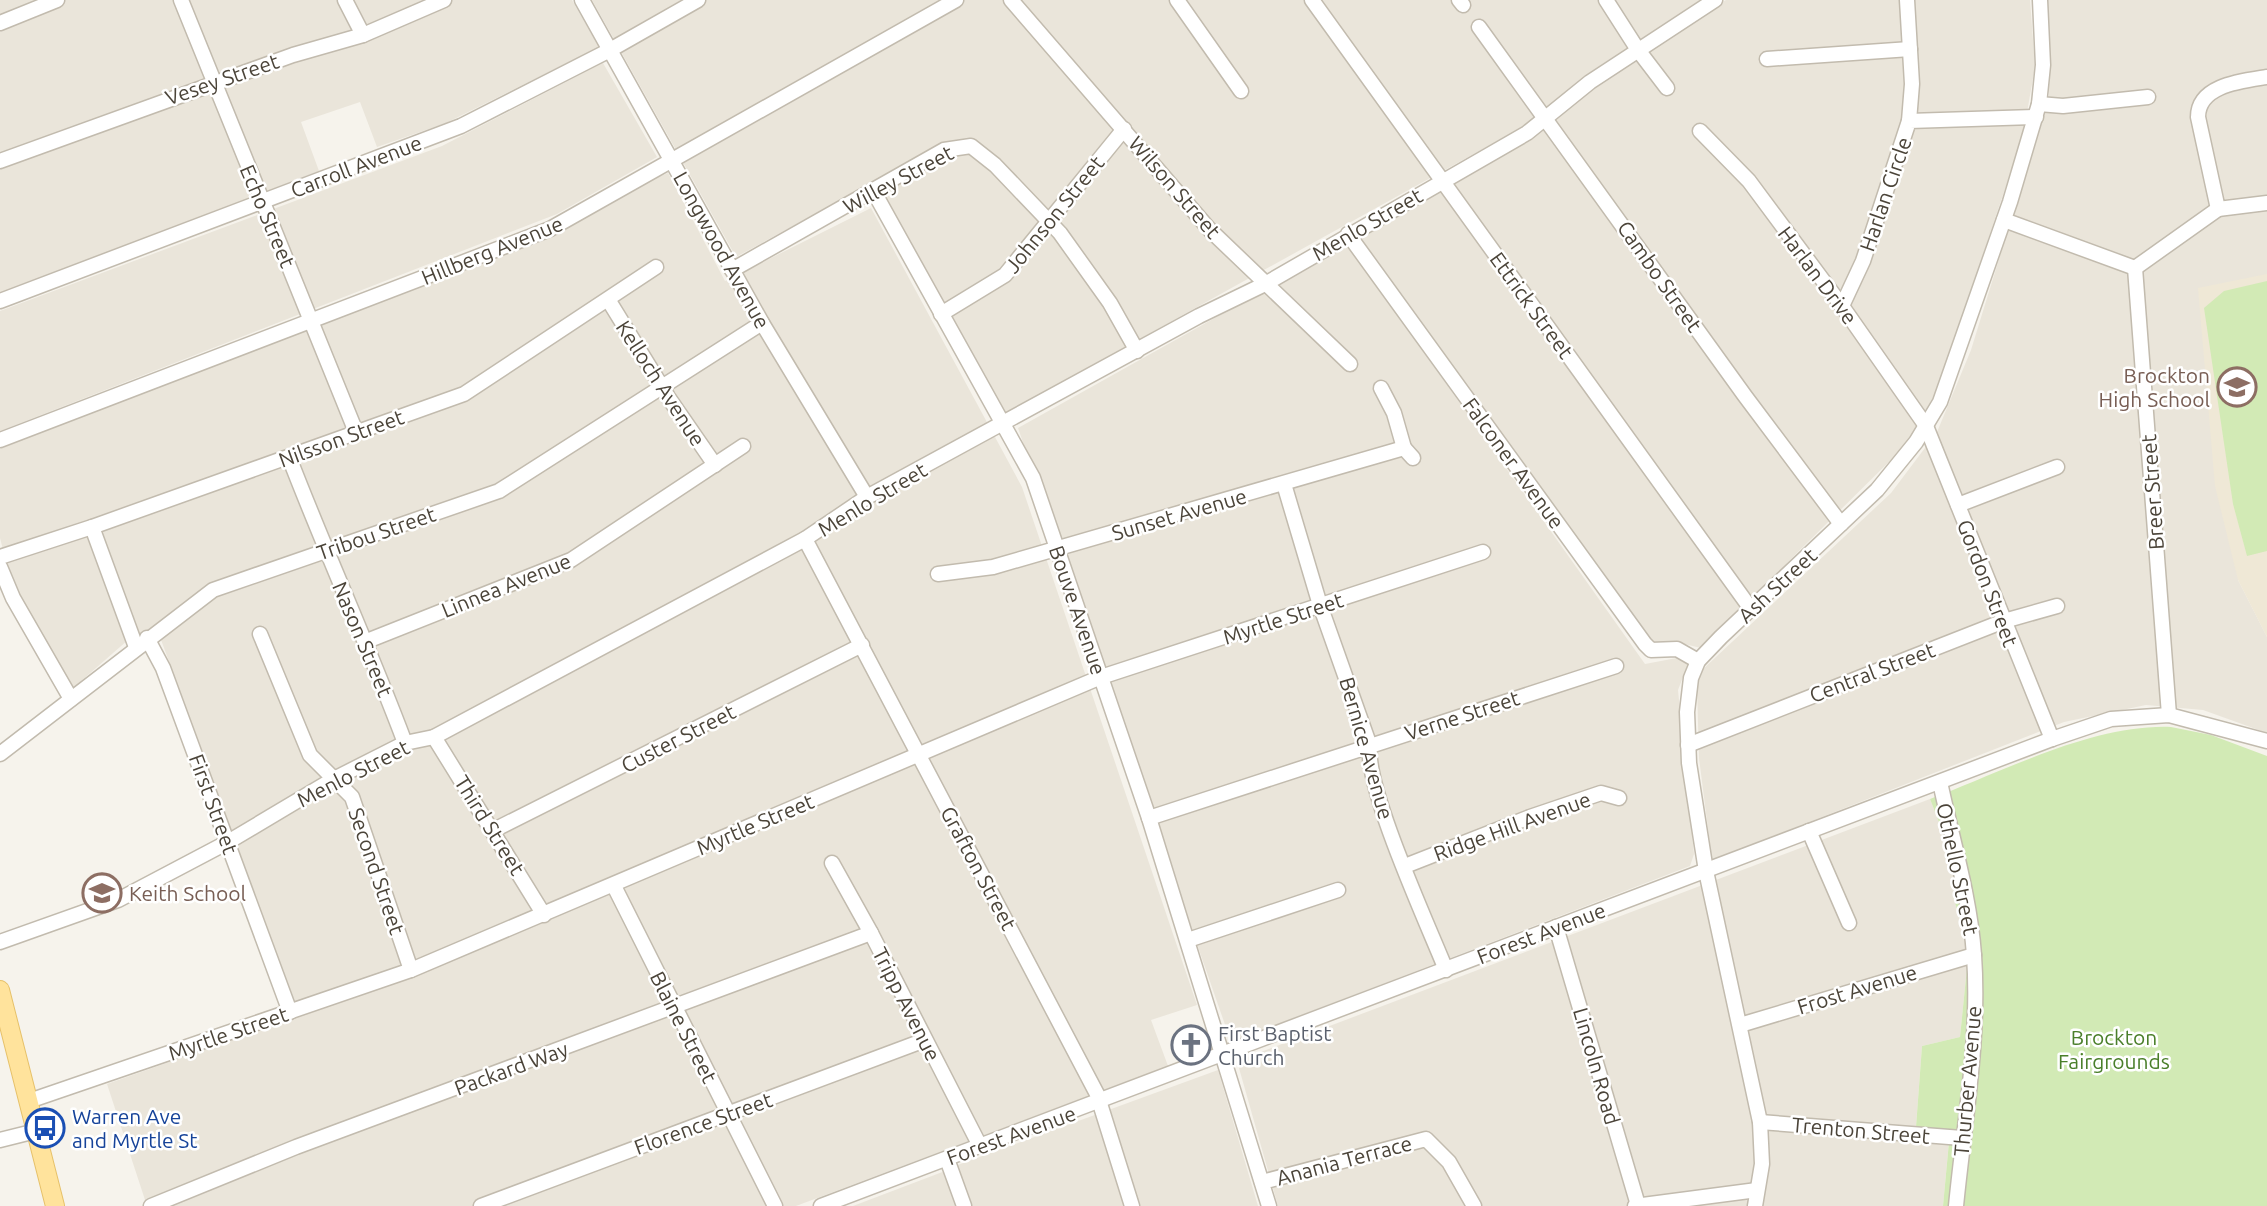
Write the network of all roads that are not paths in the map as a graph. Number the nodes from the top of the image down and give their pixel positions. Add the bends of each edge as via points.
1 (57, 0) edge
2 (181, 0) edge
3 (345, 0) edge
4 (444, 0) edge
5 (582, 0) edge
6 (698, 0) edge
7 (956, 0) edge
8 (1011, 0) edge
9 (1177, 0) edge
10 (1312, 0) edge
11 (1606, 0) edge
12 (1715, 0) edge
13 (1907, 0) edge
14 (2040, 0) edge
15 (0, 23) edge
16 (1479, 27) dead end
17 (362, 35) junction
18 (1910, 49) junction
19 (610, 50) junction
20 (1638, 50) junction
21 (1767, 59) dead end
22 (2267, 77) edge
23 (212, 83) junction
24 (1667, 88) dead end
25 (1241, 91) dead end
26 (2148, 97) dead end
27 (2038, 111) junction
28 (1546, 120) junction
29 (1909, 121) junction
30 (1124, 129) junction
31 (1700, 131) dead end
32 (672, 160) junction
33 (0, 161) edge
34 (1443, 181) junction
35 (874, 192) junction
36 (261, 202) junction
37 (2267, 202) edge
38 (2218, 209) junction
39 (1048, 219) junction
40 (2004, 220) junction
41 (1348, 234) junction
42 (656, 267) dead end
43 (2135, 268) junction
44 (732, 270) junction
45 (1265, 284) junction
46 (0, 301) edge
47 (608, 301) junction
48 (1842, 306) junction
49 (941, 314) junction
50 (312, 321) junction
51 (762, 323) junction
52 (1137, 351) junction
53 (1350, 364) dead end
54 (661, 387) junction
55 (1381, 388) dead end
56 (1003, 425) junction
57 (1926, 426) junction
58 (356, 432) junction
59 (0, 440) edge
60 (743, 446) dead end
61 (289, 457) junction
62 (715, 465) junction
63 (2057, 467) dead end
64 (1284, 484) junction
65 (867, 497) junction
66 (1958, 505) junction
67 (1841, 524) junction
68 (93, 527) junction
69 (805, 539) junction
70 (1058, 549) junction
71 (325, 550) junction
72 (1483, 552) dead end
73 (0, 557) edge
74 (0, 567) edge
75 (938, 575) dead end
76 (1320, 606) junction
77 (2057, 606) dead end
78 (1751, 609) junction
79 (2004, 621) junction
80 (260, 634) dead end
81 (367, 641) junction
82 (141, 643) junction
83 (862, 645) junction
84 (1698, 661) junction
85 (1616, 666) dead end
86 (1101, 677) junction
87 (71, 699) junction
88 (2169, 715) junction
89 (434, 737) junction
90 (2052, 739) junction
91 (2267, 741) edge
92 (405, 743) junction
93 (1688, 745) junction
94 (1370, 746) junction
95 (919, 753) junction
96 (0, 754) edge
97 (332, 780) junction
98 (1940, 782) junction
99 (1619, 798) dead end
100 (1149, 818) junction
101 (494, 830) junction
102 (1809, 831) junction
103 (228, 842) junction
104 (832, 863) dead end
105 (1405, 866) junction
106 (1706, 871) junction
107 (614, 886) junction
108 (1338, 890) dead end
109 (544, 915) junction
110 (1849, 923) dead end
111 (1556, 927) junction
112 (871, 933) junction
113 (1188, 940) junction
114 (0, 942) edge
115 (1974, 955) junction
116 (411, 970) junction
117 (1446, 970) junction
118 (0, 990) edge
119 (673, 1007) junction
120 (290, 1012) junction
121 (1740, 1025) junction
122 (925, 1040) junction
123 (1224, 1054) junction
124 (29, 1101) junction
125 (1101, 1101) junction
126 (729, 1114) junction
127 (1759, 1122) junction
128 (36, 1131) junction
129 (1962, 1138) junction
130 (0, 1140) edge
131 (980, 1146) junction
132 (947, 1159) junction
133 (1262, 1182) junction
134 (1757, 1190) junction
135 (55, 1206) edge
136 (151, 1206) edge
137 (481, 1206) edge
138 (775, 1206) edge
139 (821, 1206) edge
140 (964, 1206) edge
141 (1132, 1206) edge
142 (1269, 1206) edge
143 (1474, 1206) edge
144 (1637, 1206) edge
145 (1755, 1206) edge
146 (1956, 1206) edge

1 - 15 street
2 - 23 street, Echo Street
3 - 17 street
4 - 17 street, Vesey Street
5 - 19 street, Longwood Avenue
6 - 19 street, Carroll Avenue
7 - 32 street, Hillberg Avenue
8 - 30 street, Wilson Street
9 - 25 street
10 - 34 street, Ettrick Street
11 - 20 street
12 - 20 street, Menlo Street
13 - 18 street
14 - 27 street, Ash Street via 2043,65
16 - 28 street, Cambo Street
17 - 23 street, Vesey Street
18 - 21 street
18 - 29 street
19 - 32 street, Longwood Avenue
19 - 36 street, Carroll Avenue via 461,126
20 - 24 street
20 - 28 street, Menlo Street via 1590,82
22 - 38 street via 2220,88 2199,104 2198,124
23 - 33 street, Vesey Street
23 - 36 street, Echo Street
26 - 27 street, Harlan Circle
27 - 29 street, Harlan Circle
27 - 40 street, Ash Street
28 - 34 street, Menlo Street
28 - 67 street, Cambo Street
29 - 48 street, Harlan Circle via 1863,261
30 - 39 street, Johnson Street
30 - 45 street, Wilson Street via 1189,207
31 - 48 street, Harlan Drive via 1749,181
32 - 44 street, Longwood Avenue
32 - 50 street, Hillberg Avenue via 550,229
34 - 41 street, Menlo Street
34 - 78 street, Ettrick Street
35 - 39 street, Willey Street via 944,150 971,146
35 - 44 street, Willey Street
35 - 49 street, Bouve Avenue
36 - 46 street, Carroll Avenue
36 - 50 street, Echo Street
37 - 38 street
38 - 43 street
39 - 49 street, Johnson Street via 1005,275
39 - 52 street via 1101,289
40 - 43 street
40 - 57 street, Ash Street via 1944,391
41 - 45 street, Menlo Street
41 - 84 street, Falconer Avenue via 1645,644 1651,650 1677,649
42 - 47 street, Nilsson Street
43 - 88 street, Breer Street
44 - 51 street, Longwood Avenue
45 - 52 street, Menlo Street
45 - 53 street, Wilson Street
47 - 54 street, Kelloch Avenue
47 - 58 street, Nilsson Street via 464,394
48 - 57 street, Harlan Drive
49 - 56 street, Bouve Avenue
50 - 58 street, Echo Street
50 - 59 street, Hillberg Avenue
51 - 54 street, Tribou Street
51 - 65 street, Longwood Avenue
52 - 56 street, Menlo Street
54 - 62 street, Kelloch Avenue
54 - 71 street, Tribou Street via 499,491
55 - 64 street, Sunset Avenue via 1409,453
56 - 65 street, Menlo Street
56 - 70 street, Bouve Avenue via 1033,478
57 - 66 street, Gordon Street
57 - 67 street, Ash Street via 1893,472
58 - 61 street, Nilsson Street
60 - 62 street, Linnea Avenue
61 - 68 street, Nilsson Street
61 - 71 street, Nason Street
62 - 81 street, Linnea Avenue via 571,561
63 - 66 street
64 - 70 street, Sunset Avenue
64 - 76 street, Bernice Avenue
65 - 69 street, Menlo Street
66 - 79 street, Gordon Street
67 - 78 street, Ash Street
68 - 73 street, Nilsson Street
68 - 82 street, First Street
69 - 83 street, Grafton Street
69 - 89 street, Menlo Street
70 - 75 street, Sunset Avenue via 993,568
70 - 86 street, Bouve Avenue
71 - 81 street, Nason Street
71 - 82 street, Tribou Street via 213,590
72 - 76 street, Myrtle Street
74 - 87 street
76 - 86 street, Myrtle Street
76 - 94 street, Bernice Avenue
77 - 79 street, Central Street
78 - 84 street, Ash Street
79 - 90 street, Gordon Street
79 - 93 street, Central Street
80 - 97 street, Second Street via 310,755
81 - 92 street, Nason Street
82 - 87 street, Tribou Street
82 - 103 street, First Street via 163,668
83 - 95 street, Grafton Street
83 - 101 street, Custer Street
84 - 93 street via 1689,689
85 - 94 street, Verne Street
86 - 95 street, Myrtle Street
86 - 100 street, Bouve Avenue
87 - 96 street, Tribou Street
88 - 90 street, Forest Avenue via 2111,719
88 - 91 street, Forest Avenue
89 - 92 street, Menlo Street
89 - 101 street, Third Street
90 - 98 street, Forest Avenue
92 - 97 street, Menlo Street
93 - 106 street via 1692,799
94 - 100 street, Verne Street
94 - 105 street, Bernice Avenue via 1370,764
95 - 107 street, Myrtle Street
95 - 125 street, Grafton Street
97 - 103 street, Menlo Street
97 - 116 street, Second Street via 352,797
98 - 102 street, Forest Avenue
98 - 115 street, Othello Street via 1972,924
99 - 105 street, Ridge Hill Avenue via 1601,793
100 - 113 street, Bouve Avenue
101 - 109 street, Third Street
102 - 106 street, Forest Avenue
102 - 110 street
103 - 114 street, Menlo Street via 118,900
103 - 120 street, First Street
104 - 112 street, Tripp Avenue
105 - 117 street, Bernice Avenue
106 - 111 street, Forest Avenue
106 - 121 street
107 - 109 street, Myrtle Street
107 - 119 street, Blaine Street
108 - 113 street
109 - 116 street, Myrtle Street
111 - 117 street, Forest Avenue
111 - 144 street, Lincoln Road
112 - 119 street, Packard Way
112 - 122 street, Tripp Avenue
113 - 123 street, Bouve Avenue
115 - 121 street, Frost Avenue
115 - 129 street, Thurber Avenue via 1973,1042
116 - 120 street, Myrtle Street
117 - 123 street, Forest Avenue
118 - 124 main road
119 - 126 street, Blaine Street
119 - 136 street, Packard Way
120 - 124 street, Myrtle Street
121 - 127 street
122 - 126 street, Florence Street
122 - 131 street, Tripp Avenue
123 - 125 street, Forest Avenue
123 - 133 street, Bouve Avenue
124 - 128 main road
125 - 131 street, Forest Avenue
125 - 141 street, Grafton Street
126 - 137 street, Florence Street
126 - 138 street, Blaine Street
127 - 129 street, Trenton Street
127 - 134 street via 1763,1146
128 - 130 street
128 - 135 main road
129 - 146 street, Thurber Avenue
131 - 132 street, Forest Avenue
132 - 139 street, Forest Avenue
132 - 140 street
133 - 142 street, Bouve Avenue
133 - 143 street, Anania Terrace via 1426,1139 1449,1162
134 - 144 street
134 - 145 street

